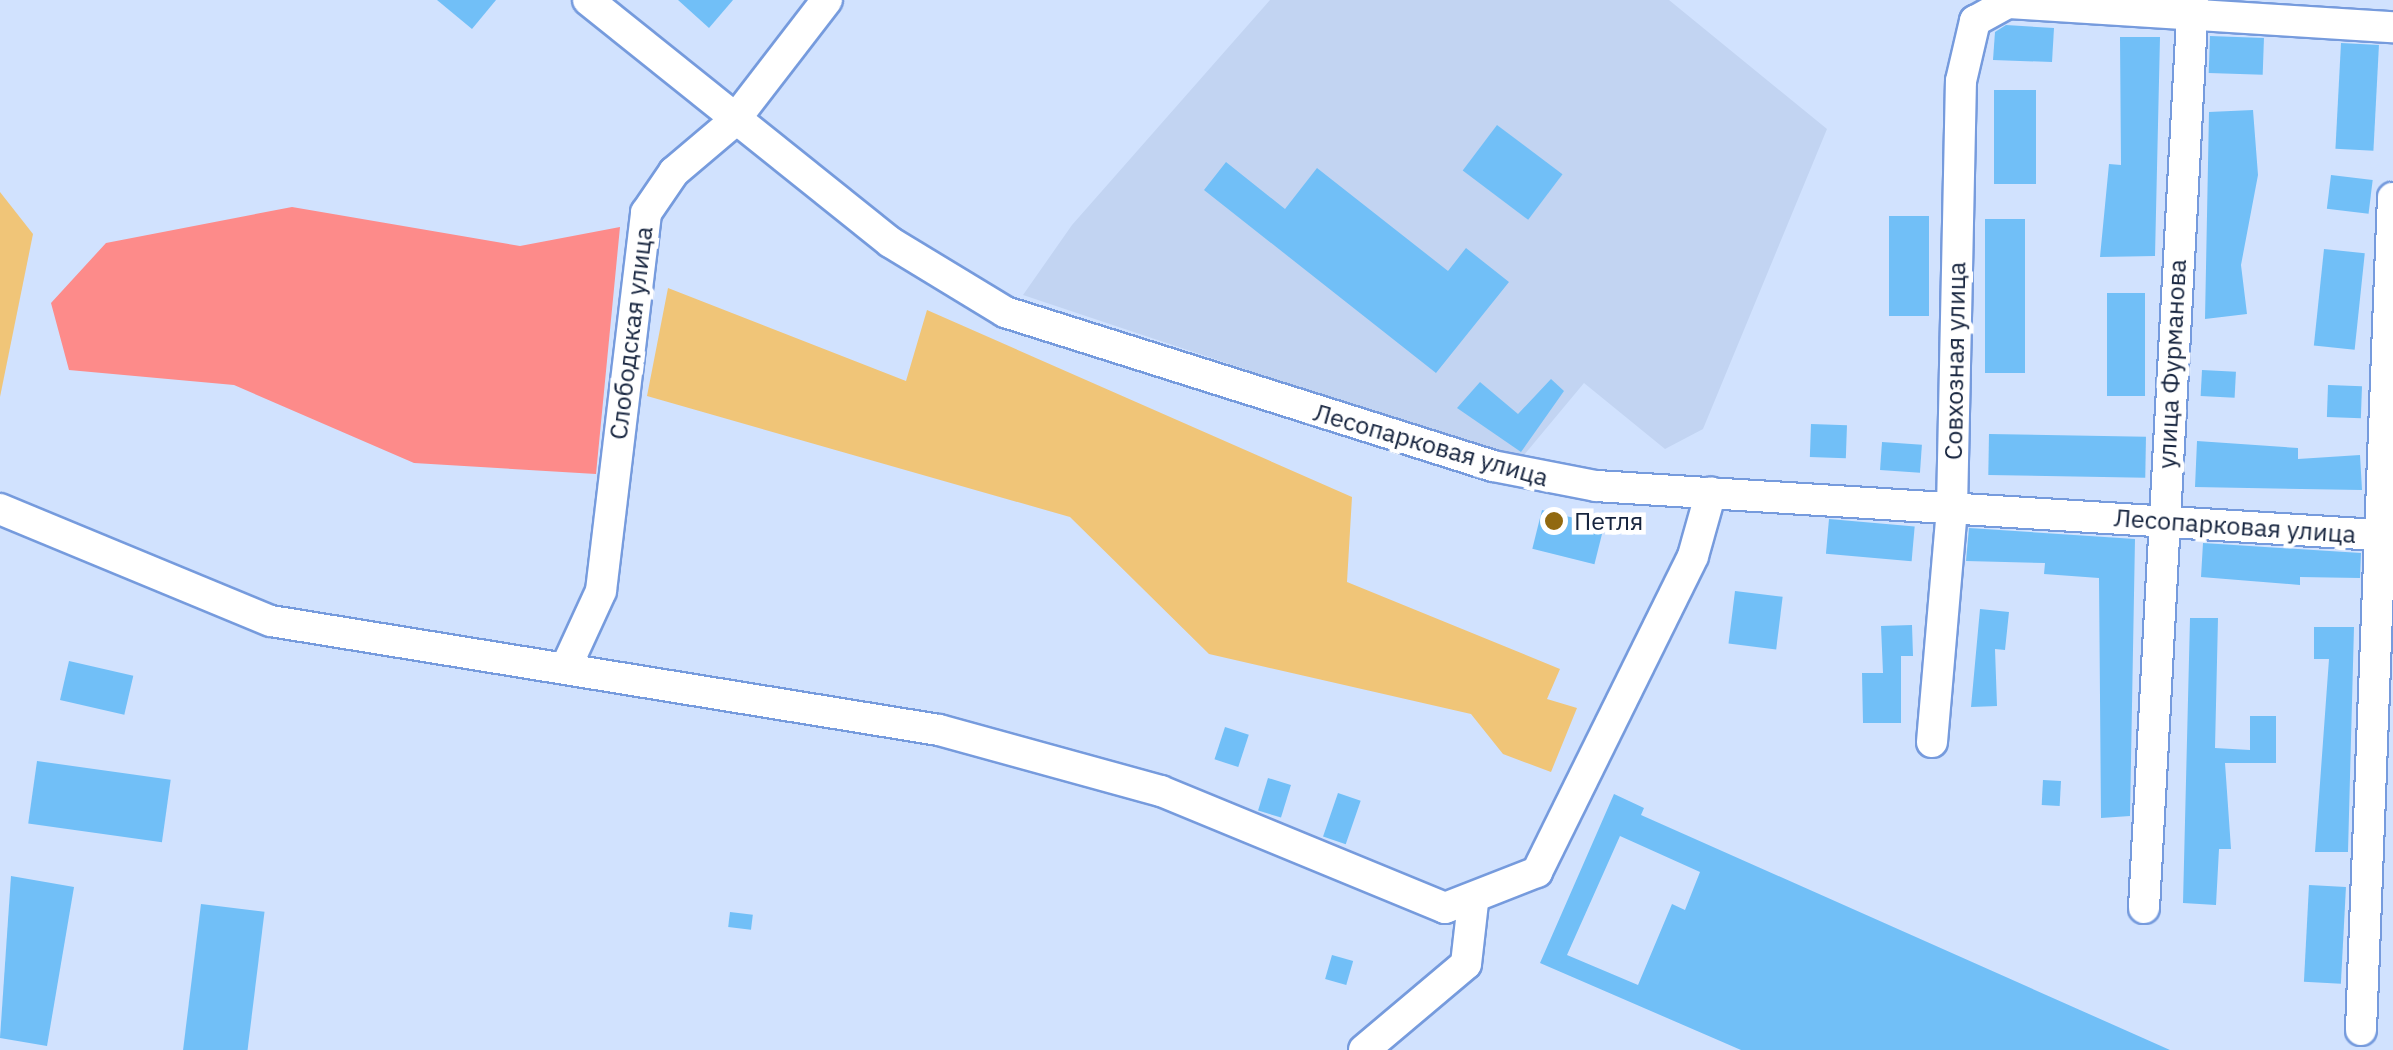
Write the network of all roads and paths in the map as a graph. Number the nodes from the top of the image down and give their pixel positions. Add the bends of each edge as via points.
1 (588, 0) edge
2 (827, 0) edge
3 (2193, 8) edge
4 (2393, 27) edge
5 (733, 122) junction
6 (2393, 198) edge
7 (1711, 492) junction
8 (1952, 508) junction
9 (0, 510) edge
10 (2162, 522) junction
11 (2389, 536) edge
12 (567, 666) junction
13 (1932, 742) dead end
14 (1473, 903) junction
15 (2144, 908) dead end
16 (2361, 1030) dead end
17 (1364, 1050) edge

1 - 5 street, Лесопарковая улица
2 - 5 street, Слободская улица
3 - 4 street
3 - 8 street, Совхозная улица via 2008,4 1975,21 1960,81
3 - 10 street, улица Фурманова
5 - 7 street, Лесопарковая улица via 890,242 1048,332 1537,479
5 - 12 street, Слободская улица via 674,172 646,213 601,591
6 - 11 street
7 - 8 street, Лесопарковая улица
7 - 14 street via 1693,556 1537,872
8 - 10 street, Лесопарковая улица
8 - 13 street, Совхозная улица
9 - 12 street via 271,621
10 - 11 street, Лесопарковая улица
10 - 15 street, улица Фурманова
11 - 16 street
12 - 14 street via 939,730 1161,791 1414,899
14 - 17 street via 1466,964

